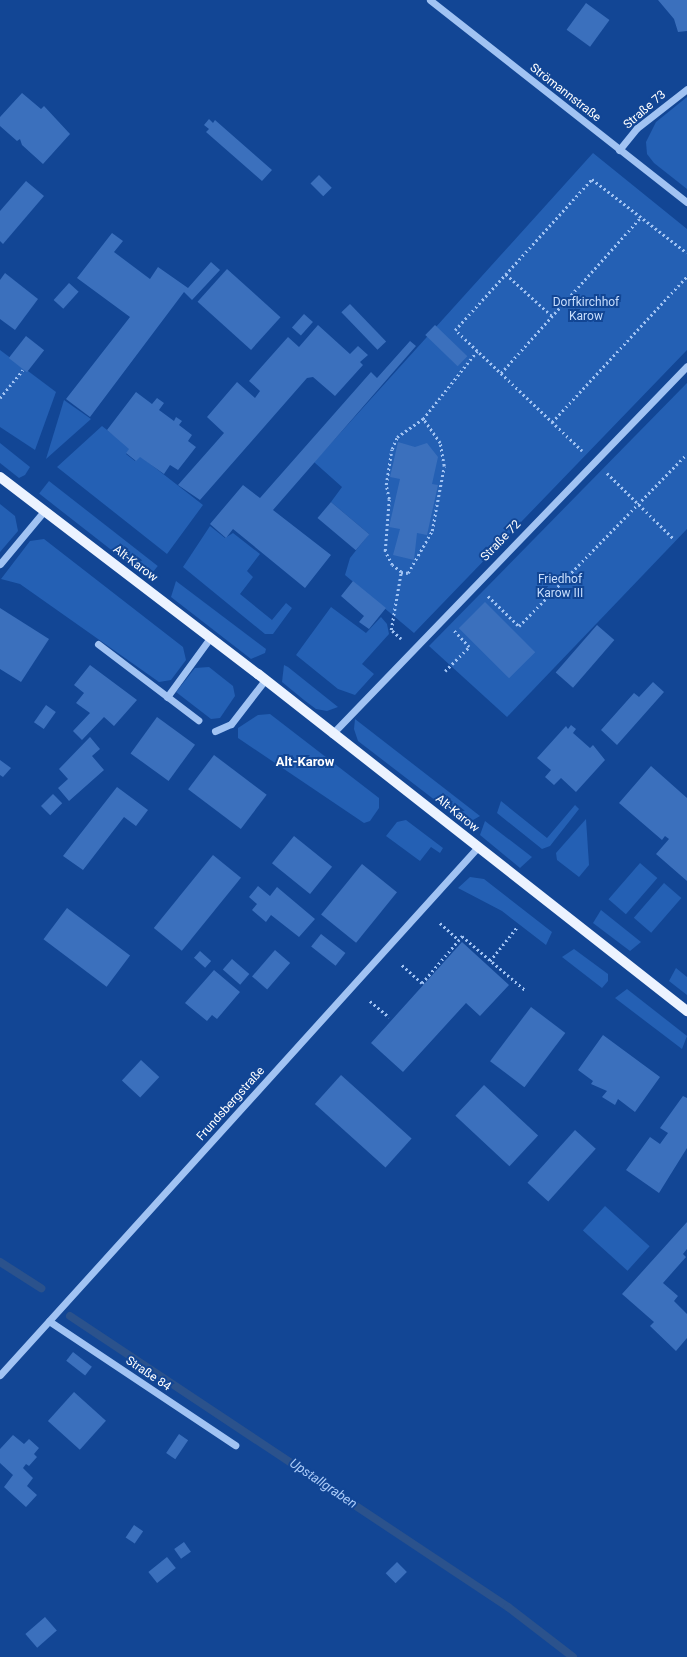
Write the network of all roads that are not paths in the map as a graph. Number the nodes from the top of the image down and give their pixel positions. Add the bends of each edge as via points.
1 (430, 0) edge
2 (687, 88) edge
3 (619, 150) junction
4 (687, 202) edge
5 (687, 366) edge
6 (0, 477) edge
7 (44, 511) junction
8 (0, 564) edge
9 (210, 638) junction
10 (98, 644) dead end
11 (265, 680) junction
12 (167, 697) junction
13 (198, 720) dead end
14 (215, 731) dead end
15 (332, 734) junction
16 (478, 848) junction
17 (687, 1010) edge
18 (49, 1321) junction
19 (0, 1375) edge
20 (235, 1445) dead end

1 - 3 street, Strömannstraße
2 - 3 street, Straße 73 via 637,128
3 - 4 street, Strömannstraße
5 - 15 street, Straße 72
6 - 7 main road, Alt-Karow
7 - 8 street
7 - 9 main road, Alt-Karow
9 - 11 main road, Alt-Karow
9 - 12 street
10 - 12 street
11 - 14 street via 230,724
11 - 15 main road, Alt-Karow
12 - 13 street
15 - 16 main road, Alt-Karow
16 - 17 main road, Alt-Karow
16 - 18 street, Frundsbergstraße
18 - 19 street, Frundsbergstraße
18 - 20 street, Straße 84

